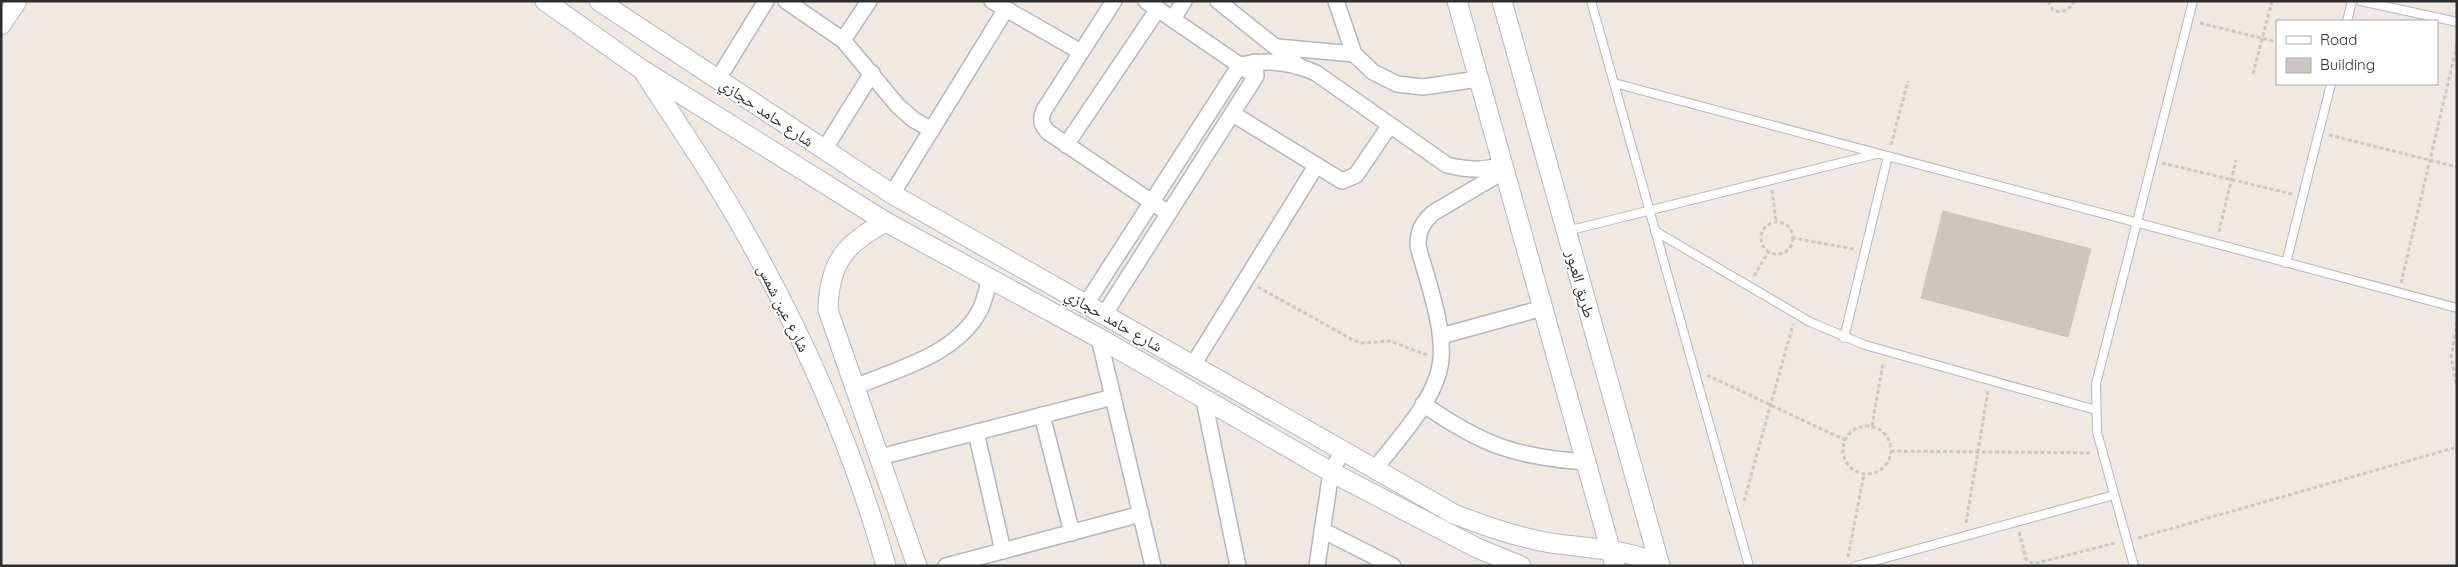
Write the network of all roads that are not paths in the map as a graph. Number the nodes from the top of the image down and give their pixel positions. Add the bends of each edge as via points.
1 (17, 1) edge
2 (545, 1) edge
3 (766, 1) edge
4 (786, 1) edge
5 (869, 1) edge
6 (1114, 1) edge
7 (1184, 1) edge
8 (1218, 1) edge
9 (1336, 1) edge
10 (1457, 1) edge
11 (1502, 1) edge
12 (1591, 1) edge
13 (2193, 1) edge
14 (2352, 1) edge
15 (2361, 1) edge
16 (605, 3) edge
17 (999, 5) edge
18 (1152, 5) edge
19 (1230, 7) edge
20 (1173, 20) junction
21 (2347, 20) edge
22 (2457, 22) edge
23 (1, 25) edge
24 (843, 40) junction
25 (1277, 47) junction
26 (1081, 52) junction
27 (1354, 54) junction
28 (1299, 66) junction
29 (1250, 68) junction
30 (641, 69) junction
31 (872, 73) junction
32 (718, 79) junction
33 (1478, 79) junction
34 (1614, 83) junction
35 (2331, 85) edge
36 (1233, 114) junction
37 (1390, 125) junction
38 (932, 130) junction
39 (1066, 144) junction
40 (824, 150) junction
41 (1878, 153) junction
42 (1888, 156) junction
43 (1316, 166) junction
44 (1503, 168) junction
45 (892, 194) junction
46 (1152, 201) junction
47 (1650, 211) junction
48 (1168, 213) junction
49 (886, 222) junction
50 (2136, 222) junction
51 (1567, 231) junction
52 (1655, 231) junction
53 (2286, 263) junction
54 (990, 277) junction
55 (1086, 304) junction
56 (1543, 308) junction
57 (2457, 308) edge
58 (1104, 316) junction
59 (1441, 336) junction
60 (1099, 338) junction
61 (1844, 338) junction
62 (1193, 365) junction
63 (855, 387) junction
64 (1113, 397) junction
65 (1204, 400) junction
66 (1423, 404) junction
67 (2096, 410) junction
68 (1042, 415) junction
69 (976, 432) junction
70 (1342, 452) junction
71 (880, 457) junction
72 (1586, 462) junction
73 (1374, 470) junction
74 (1331, 472) junction
75 (2114, 495) junction
76 (1141, 514) junction
77 (1322, 530) junction
78 (1072, 533) junction
79 (1003, 551) junction
80 (1612, 557) edge
81 (886, 566) edge
82 (917, 566) edge
83 (946, 566) edge
84 (1153, 566) edge
85 (1238, 566) edge
86 (1317, 566) edge
87 (1393, 566) edge
88 (1520, 566) edge
89 (1660, 566) edge
90 (1749, 566) edge
91 (1856, 566) edge
92 (2134, 566) edge

1 - 23 street
2 - 30 street, شارع حامد حجازي
3 - 32 street
4 - 24 street
5 - 24 street
6 - 26 street
7 - 20 street
8 - 19 street
9 - 27 street
10 - 33 street
11 - 51 street, طريق العبور
12 - 34 lane
13 - 50 lane
14 - 21 lane
15 - 22 lane
16 - 32 street, شارع حامد حجازي
17 - 26 street
17 - 38 street
18 - 20 street
18 - 39 street
19 - 25 street
20 - 29 street
24 - 31 street
25 - 27 street
25 - 28 street
26 - 39 street via 1041,118 1042,126
27 - 33 street via 1374,72 1397,84 1423,87
28 - 29 street
28 - 37 street via 1316,73
29 - 36 street
29 - 46 street
30 - 49 street, شارع حامد حجازي
30 - 81 street, شارع عين شمس via 747,236 798,332 841,430
31 - 38 street via 898,106
31 - 40 street
32 - 40 street, شارع حامد حجازي
33 - 44 street
34 - 41 lane
34 - 47 lane
35 - 53 lane
36 - 43 street
36 - 48 street
37 - 43 street via 1352,179 1337,180
37 - 44 street via 1447,165 1475,170
38 - 45 street
39 - 46 street
40 - 45 street, شارع حامد حجازي
41 - 42 lane
41 - 47 lane
42 - 50 lane
42 - 61 lane
43 - 62 street
44 - 56 street
44 - 59 street via 1433,213 1418,233 1418,246
45 - 55 street, شارع حامد حجازي
46 - 48 street
46 - 55 street
47 - 51 lane
47 - 52 lane
48 - 58 street
49 - 54 street, شارع حامد حجازي
49 - 63 street via 864,233 848,248 835,266 829,287 828,310
50 - 53 lane
50 - 67 lane via 2096,384
51 - 89 street, طريق العبور
52 - 61 lane via 1796,314
52 - 90 lane
53 - 57 lane
54 - 60 street, شارع حامد حجازي
54 - 63 street via 980,310 965,332 944,349
55 - 58 street, شارع حامد حجازي
56 - 59 street
56 - 72 street
58 - 62 street, شارع حامد حجازي
59 - 66 street via 1441,360 1435,383
60 - 64 street
60 - 65 street, شارع حامد حجازي
61 - 67 lane
62 - 70 street, شارع حامد حجازي
63 - 71 street
64 - 68 street
64 - 76 street
65 - 74 street, شارع حامد حجازي
65 - 85 street
66 - 72 street via 1459,429 1499,448 1542,459
66 - 73 street
67 - 75 lane via 2102,454
68 - 69 street
68 - 78 street
69 - 71 street
69 - 79 street
70 - 73 street, شارع حامد حجازي
70 - 74 street
71 - 82 street
72 - 80 street
73 - 80 street, شارع حامد حجازي via 1454,514 1484,526
74 - 77 street
74 - 88 street, شارع حامد حجازي via 1477,548
75 - 91 lane
75 - 92 lane
76 - 78 street
76 - 84 street
77 - 86 street
77 - 87 street
78 - 79 street
79 - 83 street
80 - 89 street, شارع حامد حجازي via 1644,557

